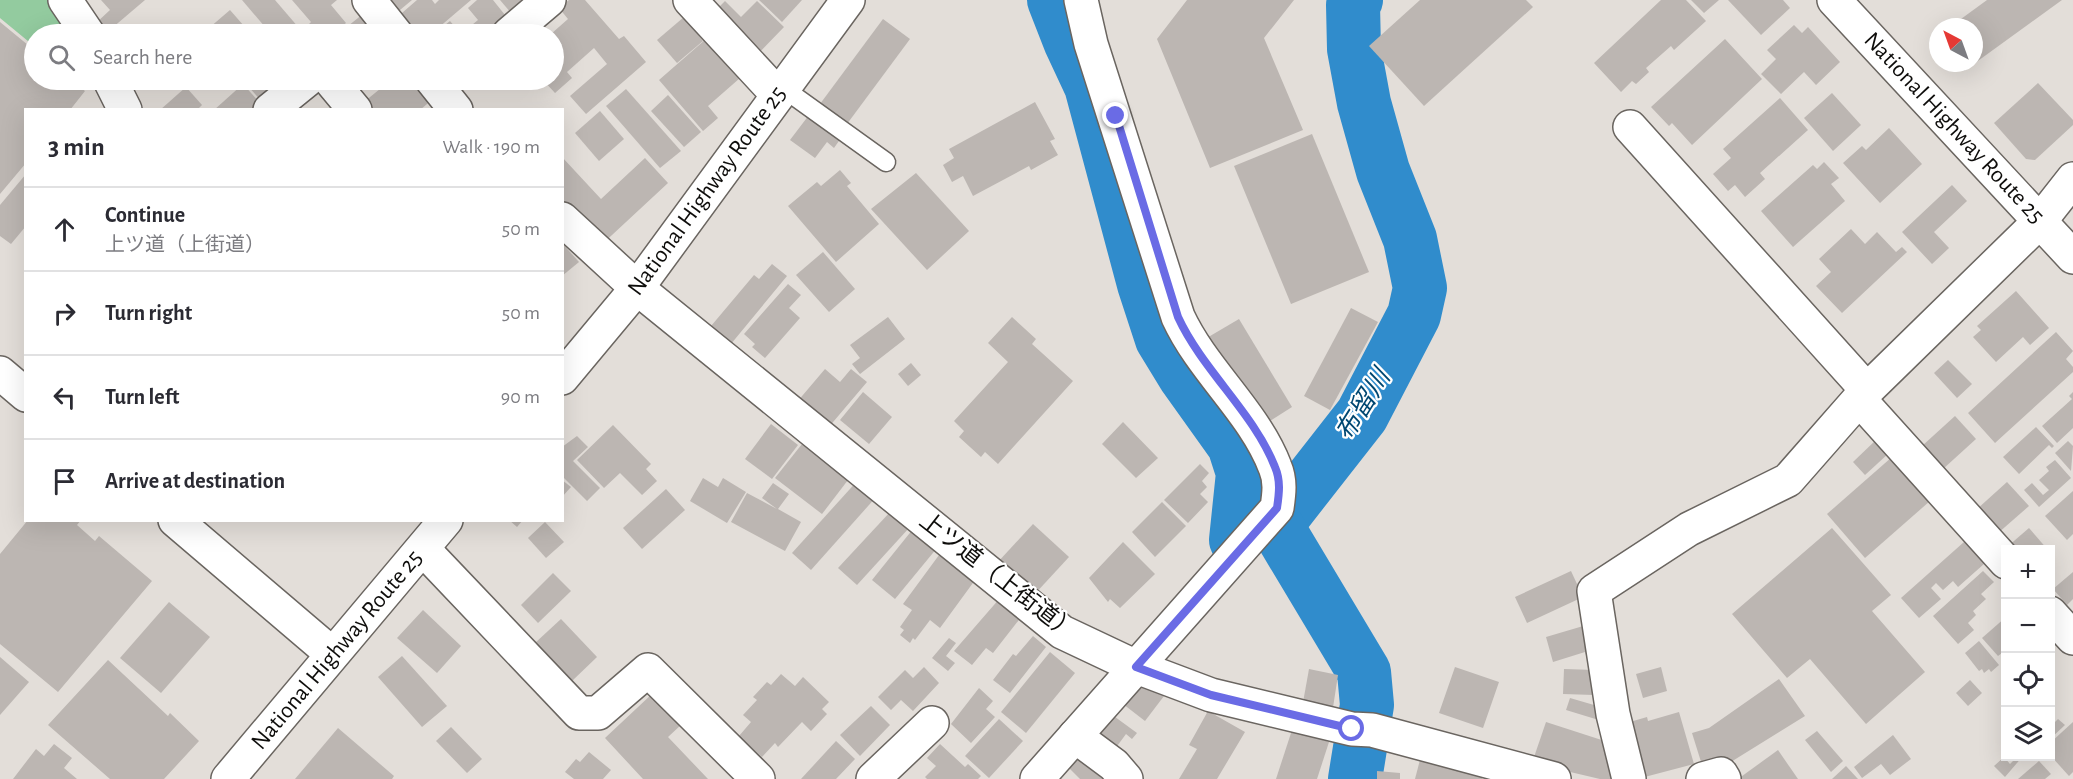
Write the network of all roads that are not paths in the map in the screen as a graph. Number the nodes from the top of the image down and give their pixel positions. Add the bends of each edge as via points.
1 (65, 0) edge
2 (369, 0) edge
3 (549, 0) edge
4 (690, 0) edge
5 (1081, 0) edge
6 (1834, 0) edge
7 (846, 1) edge
8 (81, 24) edge
9 (388, 24) edge
10 (521, 24) edge
11 (115, 90) edge
12 (295, 90) edge
13 (338, 90) edge
14 (781, 92) junction
15 (124, 108) edge
16 (272, 108) edge
17 (353, 108) edge
18 (1630, 127) dead end
19 (886, 162) dead end
20 (2073, 179) edge
21 (564, 221) edge
22 (2040, 221) junction
23 (2073, 257) edge
24 (637, 288) junction
25 (565, 368) edge
26 (0, 373) edge
27 (24, 393) edge
28 (1863, 394) junction
29 (176, 522) edge
30 (444, 522) edge
31 (423, 549) junction
32 (2001, 556) edge
33 (2055, 618) edge
34 (2073, 638) edge
35 (331, 653) junction
36 (1135, 667) junction
37 (932, 723) dead end
38 (1075, 736) junction
39 (228, 779) edge
40 (758, 779) edge
41 (873, 779) edge
42 (1037, 779) edge
43 (1126, 779) edge
44 (1554, 779) edge
45 (1629, 779) edge
46 (1703, 779) edge
47 (1724, 779) edge

1 - 8 main road
2 - 9 main road
3 - 10 main road
4 - 14 main road
5 - 36 main road via 1091,44 1178,317 1190,344 1258,435 1276,468 1280,490 1277,508
6 - 22 main road, National Highway Route 25
7 - 14 main road, National Highway Route 25
11 - 15 main road
12 - 16 main road
13 - 17 main road
14 - 19 lane
14 - 24 main road, National Highway Route 25
18 - 28 main road
20 - 22 main road
21 - 24 main road, 上ツ道（上街道）
22 - 23 main road, National Highway Route 25
22 - 28 main road
24 - 25 main road, National Highway Route 25
24 - 36 main road, 上ツ道（上街道） via 1062,632
26 - 27 main road
28 - 32 main road
28 - 45 main road via 1788,480 1689,530 1594,591 1613,714
29 - 35 main road
30 - 31 main road, National Highway Route 25
31 - 35 main road, National Highway Route 25
31 - 40 main road via 579,713 598,713 648,670
33 - 34 main road
35 - 39 main road, National Highway Route 25
36 - 38 main road
36 - 44 main road, 上ツ道（上街道） via 1211,695
37 - 41 main road
38 - 42 main road
38 - 43 main road
46 - 47 main road via 1721,774

